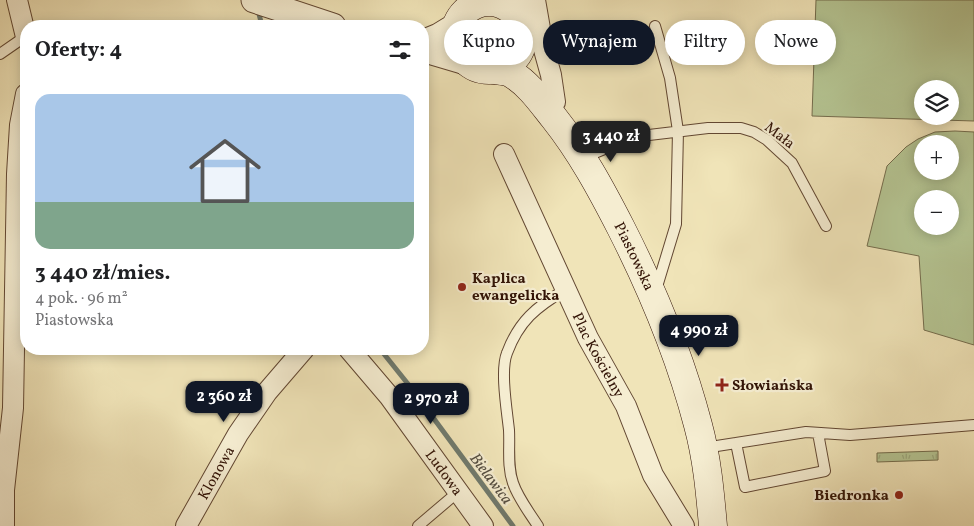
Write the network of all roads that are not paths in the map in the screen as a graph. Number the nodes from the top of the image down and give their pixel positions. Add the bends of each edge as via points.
1 (17, 0) edge
2 (254, 0) edge
3 (535, 0) edge
4 (507, 11) edge
5 (458, 14) edge
6 (22, 20) edge
7 (314, 20) edge
8 (656, 26) dead end
9 (429, 40) edge
10 (20, 41) edge
11 (429, 51) edge
12 (0, 54) edge
13 (444, 56) edge
14 (471, 65) edge
15 (494, 70) junction
16 (554, 102) junction
17 (20, 125) edge
18 (678, 131) junction
19 (576, 148) junction
20 (504, 154) dead end
21 (826, 226) dead end
22 (564, 290) junction
23 (654, 298) junction
24 (299, 355) edge
25 (354, 355) edge
26 (974, 425) edge
27 (818, 433) junction
28 (736, 443) junction
29 (703, 448) junction
30 (2, 489) edge
31 (458, 492) junction
32 (4, 526) edge
33 (186, 526) edge
34 (418, 526) edge
35 (483, 526) edge
36 (538, 526) edge
37 (684, 526) edge
38 (713, 526) edge

1 - 6 street
2 - 7 street
3 - 16 street, Piastowska
4 - 5 main road via 477,4
4 - 15 main road via 517,55 511,62
4 - 16 main road, Piastowska
5 - 9 street via 439,36
8 - 18 lane via 670,78
10 - 12 lane
11 - 13 street
14 - 15 main road
15 - 19 main road, Piastowska via 510,73 526,85
16 - 19 main road, Piastowska
17 - 30 street via 14,408
18 - 19 lane, Mała
18 - 21 lane, Mała via 741,128 754,132 792,163
18 - 23 lane via 676,224
19 - 23 main road, Piastowska via 620,227
20 - 22 street, Plac Kościelny
22 - 36 lane via 540,304 527,318 506,355 504,373 513,483
22 - 37 street, Plac Kościelny via 626,406 653,475
23 - 29 main road, Piastowska via 688,392
24 - 33 street, Klonowa via 267,392 238,434
25 - 31 street, Ludowa
26 - 27 lane via 850,435
27 - 28 lane
27 - 28 lane via 825,471 745,487
28 - 29 lane
29 - 38 main road, Piastowska
30 - 32 street
31 - 34 lane
31 - 35 street, Ludowa

